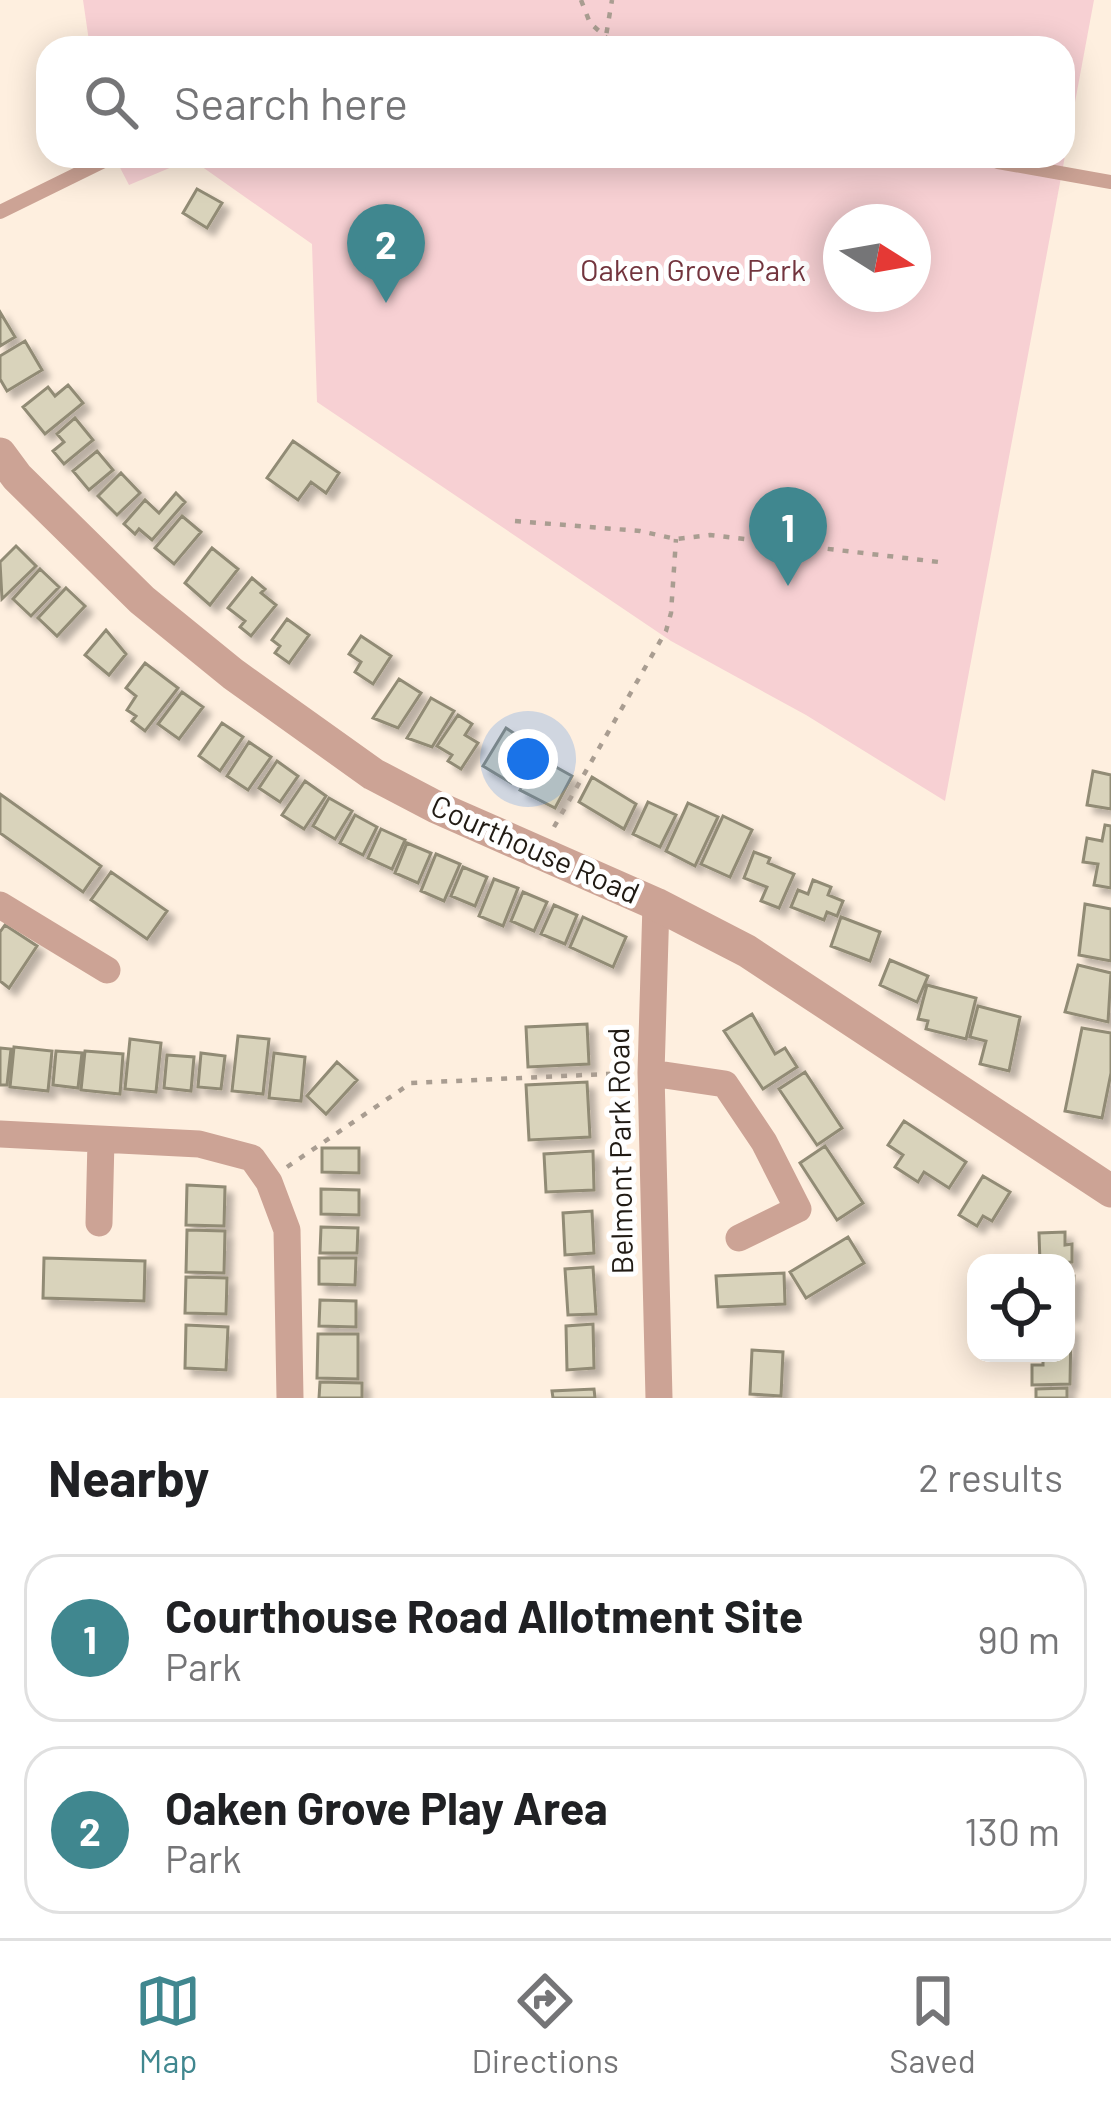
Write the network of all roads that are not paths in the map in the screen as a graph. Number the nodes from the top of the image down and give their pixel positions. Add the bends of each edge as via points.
1 (90, 168) edge
2 (1032, 168) edge
3 (1111, 182) edge
4 (0, 212) edge
5 (0, 454) edge
6 (0, 904) edge
7 (656, 904) junction
8 (107, 970) dead end
9 (651, 1072) junction
10 (0, 1134) edge
11 (100, 1140) junction
12 (1111, 1191) edge
13 (99, 1223) dead end
14 (739, 1238) dead end
15 (290, 1398) edge
16 (659, 1398) edge

1 - 4 lane
2 - 3 lane
5 - 7 street, Courthouse Road via 142,600 373,773
6 - 8 street
7 - 9 street, Belmont Park Road
7 - 12 street, Courthouse Road via 747,952
9 - 14 street via 725,1084 764,1142 798,1209
9 - 16 street, Belmont Park Road
10 - 11 street
11 - 13 street
11 - 15 street via 199,1144 253,1158 287,1230

